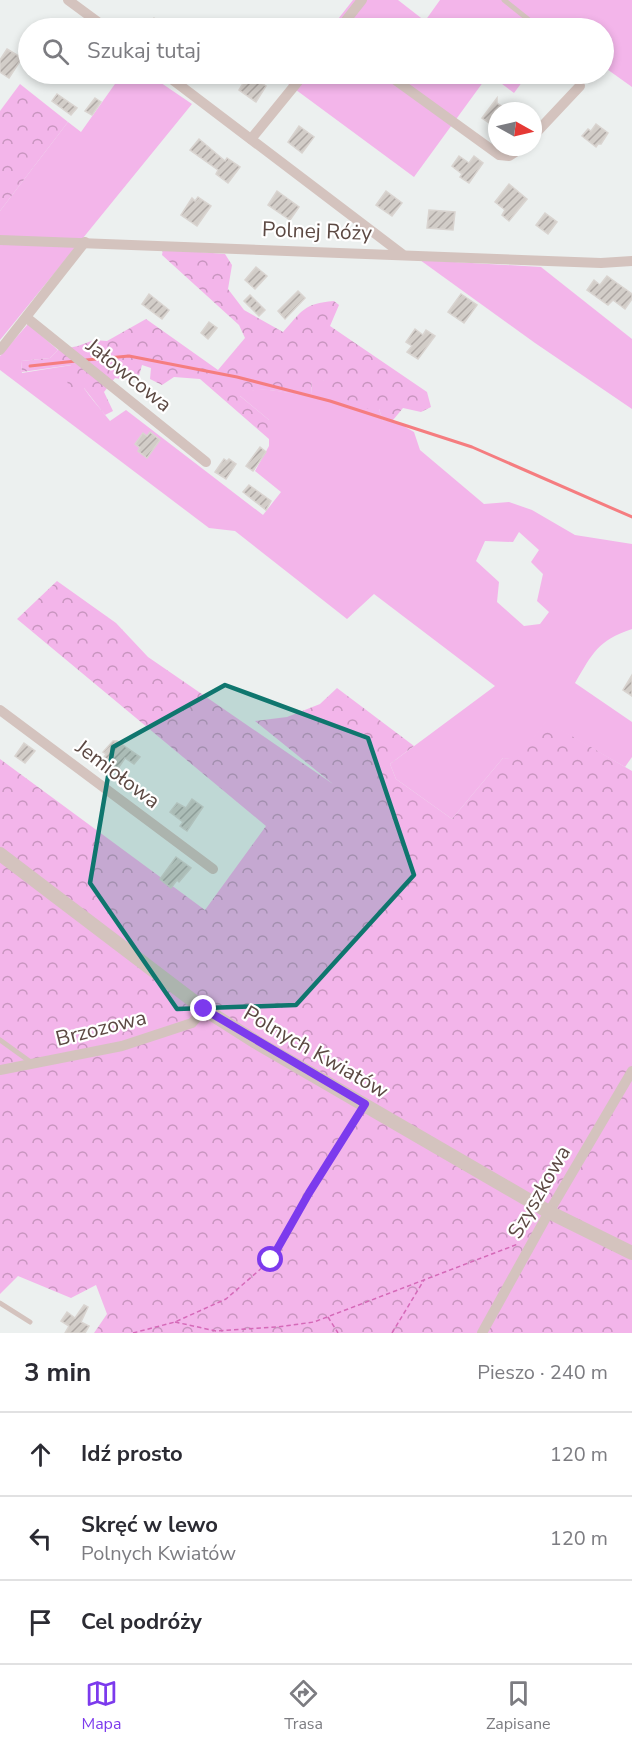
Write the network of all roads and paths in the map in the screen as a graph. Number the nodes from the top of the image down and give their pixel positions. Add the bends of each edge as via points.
1 (68, 0) edge
2 (362, 0) edge
3 (504, 0) edge
4 (92, 18) edge
5 (348, 18) edge
6 (526, 18) edge
7 (178, 84) edge
8 (296, 84) edge
9 (401, 84) edge
10 (580, 86) dead end
11 (542, 126) edge
12 (251, 139) junction
13 (488, 147) edge
14 (0, 240) edge
15 (85, 242) junction
16 (402, 254) junction
17 (632, 261) edge
18 (27, 318) junction
19 (0, 350) edge
20 (206, 462) dead end
21 (0, 710) edge
22 (0, 854) edge
23 (213, 869) dead end
24 (204, 1009) junction
25 (0, 1040) edge
26 (33, 1064) junction
27 (0, 1070) edge
28 (632, 1071) edge
29 (365, 1104) junction
30 (549, 1212) junction
31 (536, 1237) junction
32 (632, 1253) edge
33 (424, 1279) junction
34 (0, 1303) edge
35 (327, 1316) junction
36 (30, 1322) dead end
37 (175, 1322) junction
38 (133, 1333) edge
39 (338, 1333) edge
40 (392, 1333) edge
41 (482, 1333) edge

1 - 4 street
2 - 5 street
3 - 6 lane
7 - 12 street
8 - 12 street
9 - 13 street
10 - 11 street
12 - 16 street
14 - 15 street, Polnej Róży
15 - 16 street, Polnej Róży
15 - 18 street
16 - 17 street, Polnej Róży
18 - 19 street
18 - 20 street, Jałowcowa
21 - 23 street, Jemiołowa
22 - 24 street, Polnych Kwiatów
24 - 26 street, Brzozowa via 192,1023 122,1046
24 - 29 street, Polnych Kwiatów
25 - 26 lane
26 - 27 street, Brzozowa
28 - 30 street, Szyszkowa
29 - 30 street, Polnych Kwiatów
29 - 37 path via 271,1260 226,1299
30 - 31 street, Szyszkowa
30 - 32 street, Polnych Kwiatów
31 - 33 path
31 - 41 street, Szyszkowa
33 - 35 path
33 - 40 path
34 - 36 lane
35 - 37 path via 277,1328 216,1331
35 - 39 path
37 - 38 path

